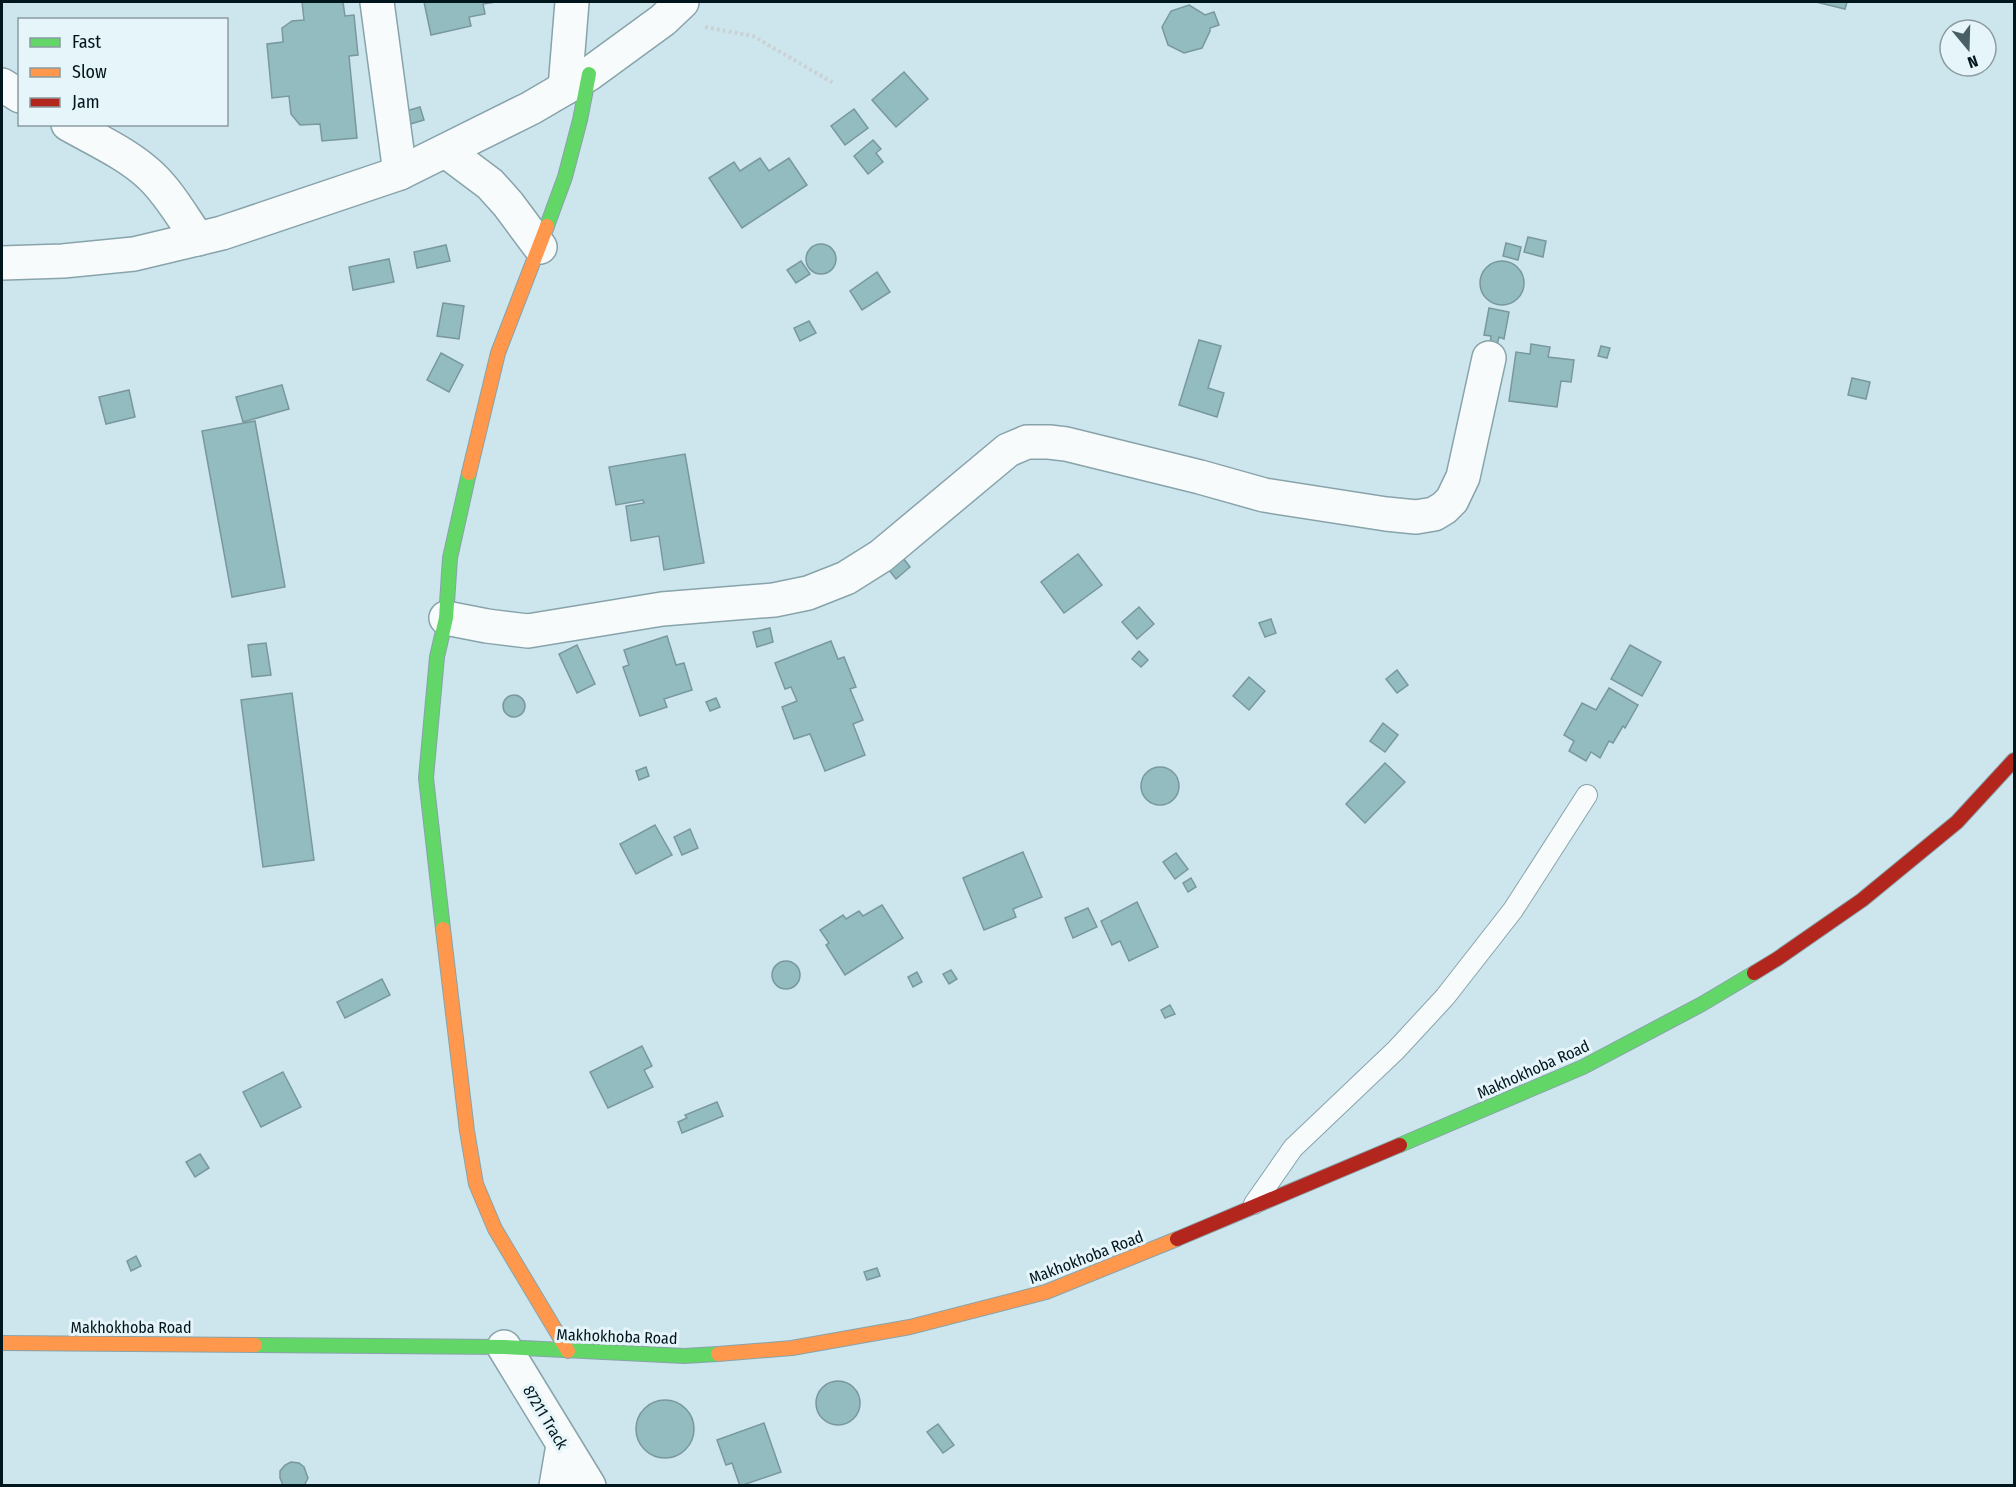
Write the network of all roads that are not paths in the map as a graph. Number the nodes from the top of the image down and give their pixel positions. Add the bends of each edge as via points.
1 (377, 2) edge
2 (572, 2) edge
3 (672, 11) edge
4 (577, 81) junction
5 (2, 85) edge
6 (18, 95) edge
7 (72, 126) edge
8 (446, 151) junction
9 (400, 173) junction
10 (198, 239) junction
11 (540, 247) junction
12 (2, 263) edge
13 (1489, 358) dead end
14 (446, 618) junction
15 (2014, 760) edge
16 (1587, 795) dead end
17 (1250, 1209) junction
18 (2, 1343) edge
19 (504, 1347) junction
20 (568, 1351) junction
21 (562, 1445) junction
22 (556, 1485) edge
23 (589, 1485) edge

1 - 9 street
2 - 4 street
3 - 4 street
4 - 8 street
4 - 11 street via 580,120
5 - 6 street
7 - 10 street via 151,175
8 - 9 street
8 - 11 street via 490,184
9 - 10 street
10 - 12 street via 134,254
11 - 14 street via 498,353 450,558
13 - 14 street via 1463,477 1452,500 1434,514 1386,514 1264,495 1066,444 1027,442 986,466 881,556 846,578 808,593 774,600 662,609 528,631
14 - 20 street via 437,657 426,778 474,1174 495,1229
15 - 17 street, Makhokhoba Road via 1957,822 1862,900 1777,959 1702,1004 1583,1067
16 - 17 lane via 1513,910 1445,997 1396,1050 1293,1148
17 - 20 street, Makhokhoba Road via 1046,1292 910,1327 792,1348 684,1356
18 - 19 street, Makhokhoba Road
19 - 20 street, Makhokhoba Road
19 - 21 street, 87211 Track
21 - 22 street
21 - 23 street, 87211 Track

